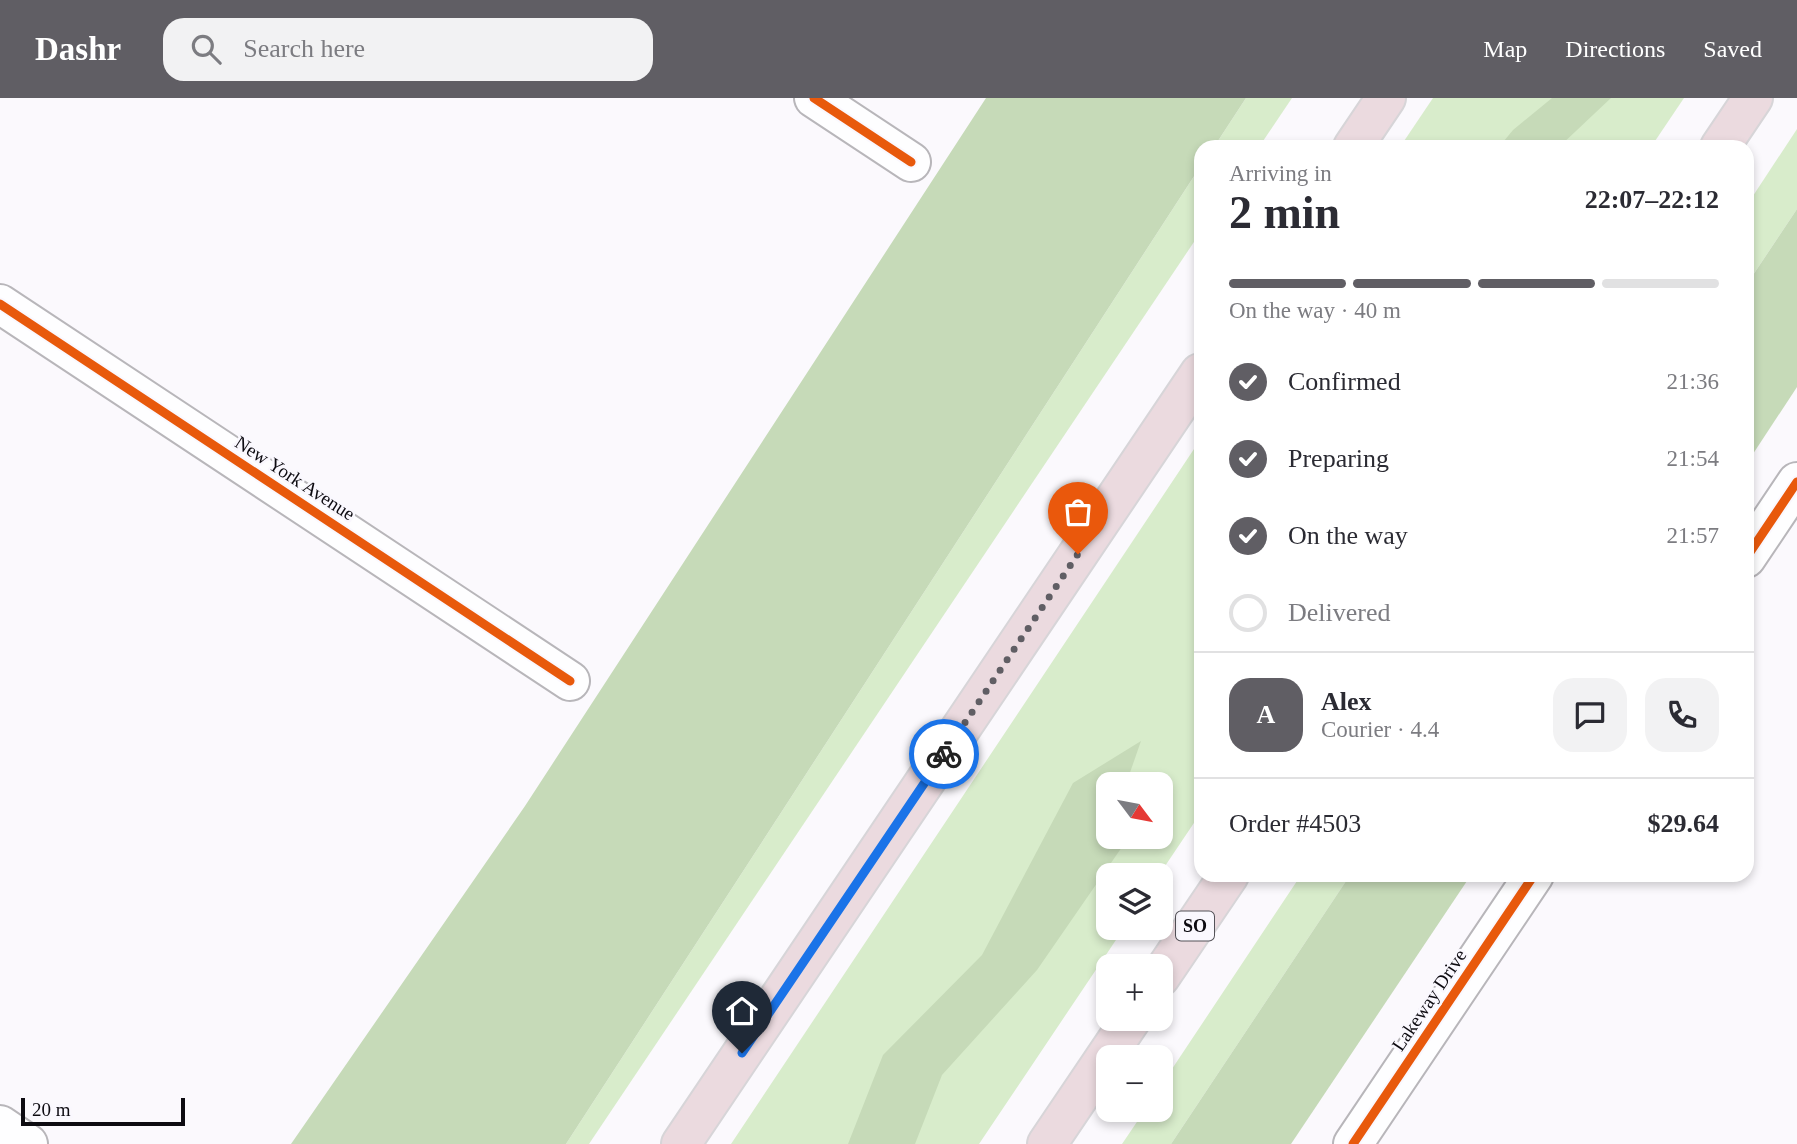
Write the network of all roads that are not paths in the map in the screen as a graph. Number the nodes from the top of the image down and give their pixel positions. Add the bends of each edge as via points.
1 (814, 98) edge
2 (1386, 98) edge
3 (1753, 98) edge
4 (1358, 140) edge
5 (1725, 140) edge
6 (911, 162) dead end
7 (0, 304) edge
8 (1194, 382) edge
9 (1797, 482) edge
10 (1754, 546) edge
11 (570, 681) dead end
12 (1224, 882) edge
13 (1529, 882) edge
14 (1173, 958) edge
15 (1123, 1031) edge
16 (0, 1125) edge
17 (28, 1144) edge
18 (681, 1144) edge
19 (1048, 1144) edge
20 (1353, 1144) edge

1 - 6 street
2 - 4 highway
3 - 5 highway
7 - 11 street, New York Avenue
8 - 18 highway
9 - 10 street
12 - 14 highway, SO
13 - 20 street, Lakeway Drive
15 - 19 highway
16 - 17 street

